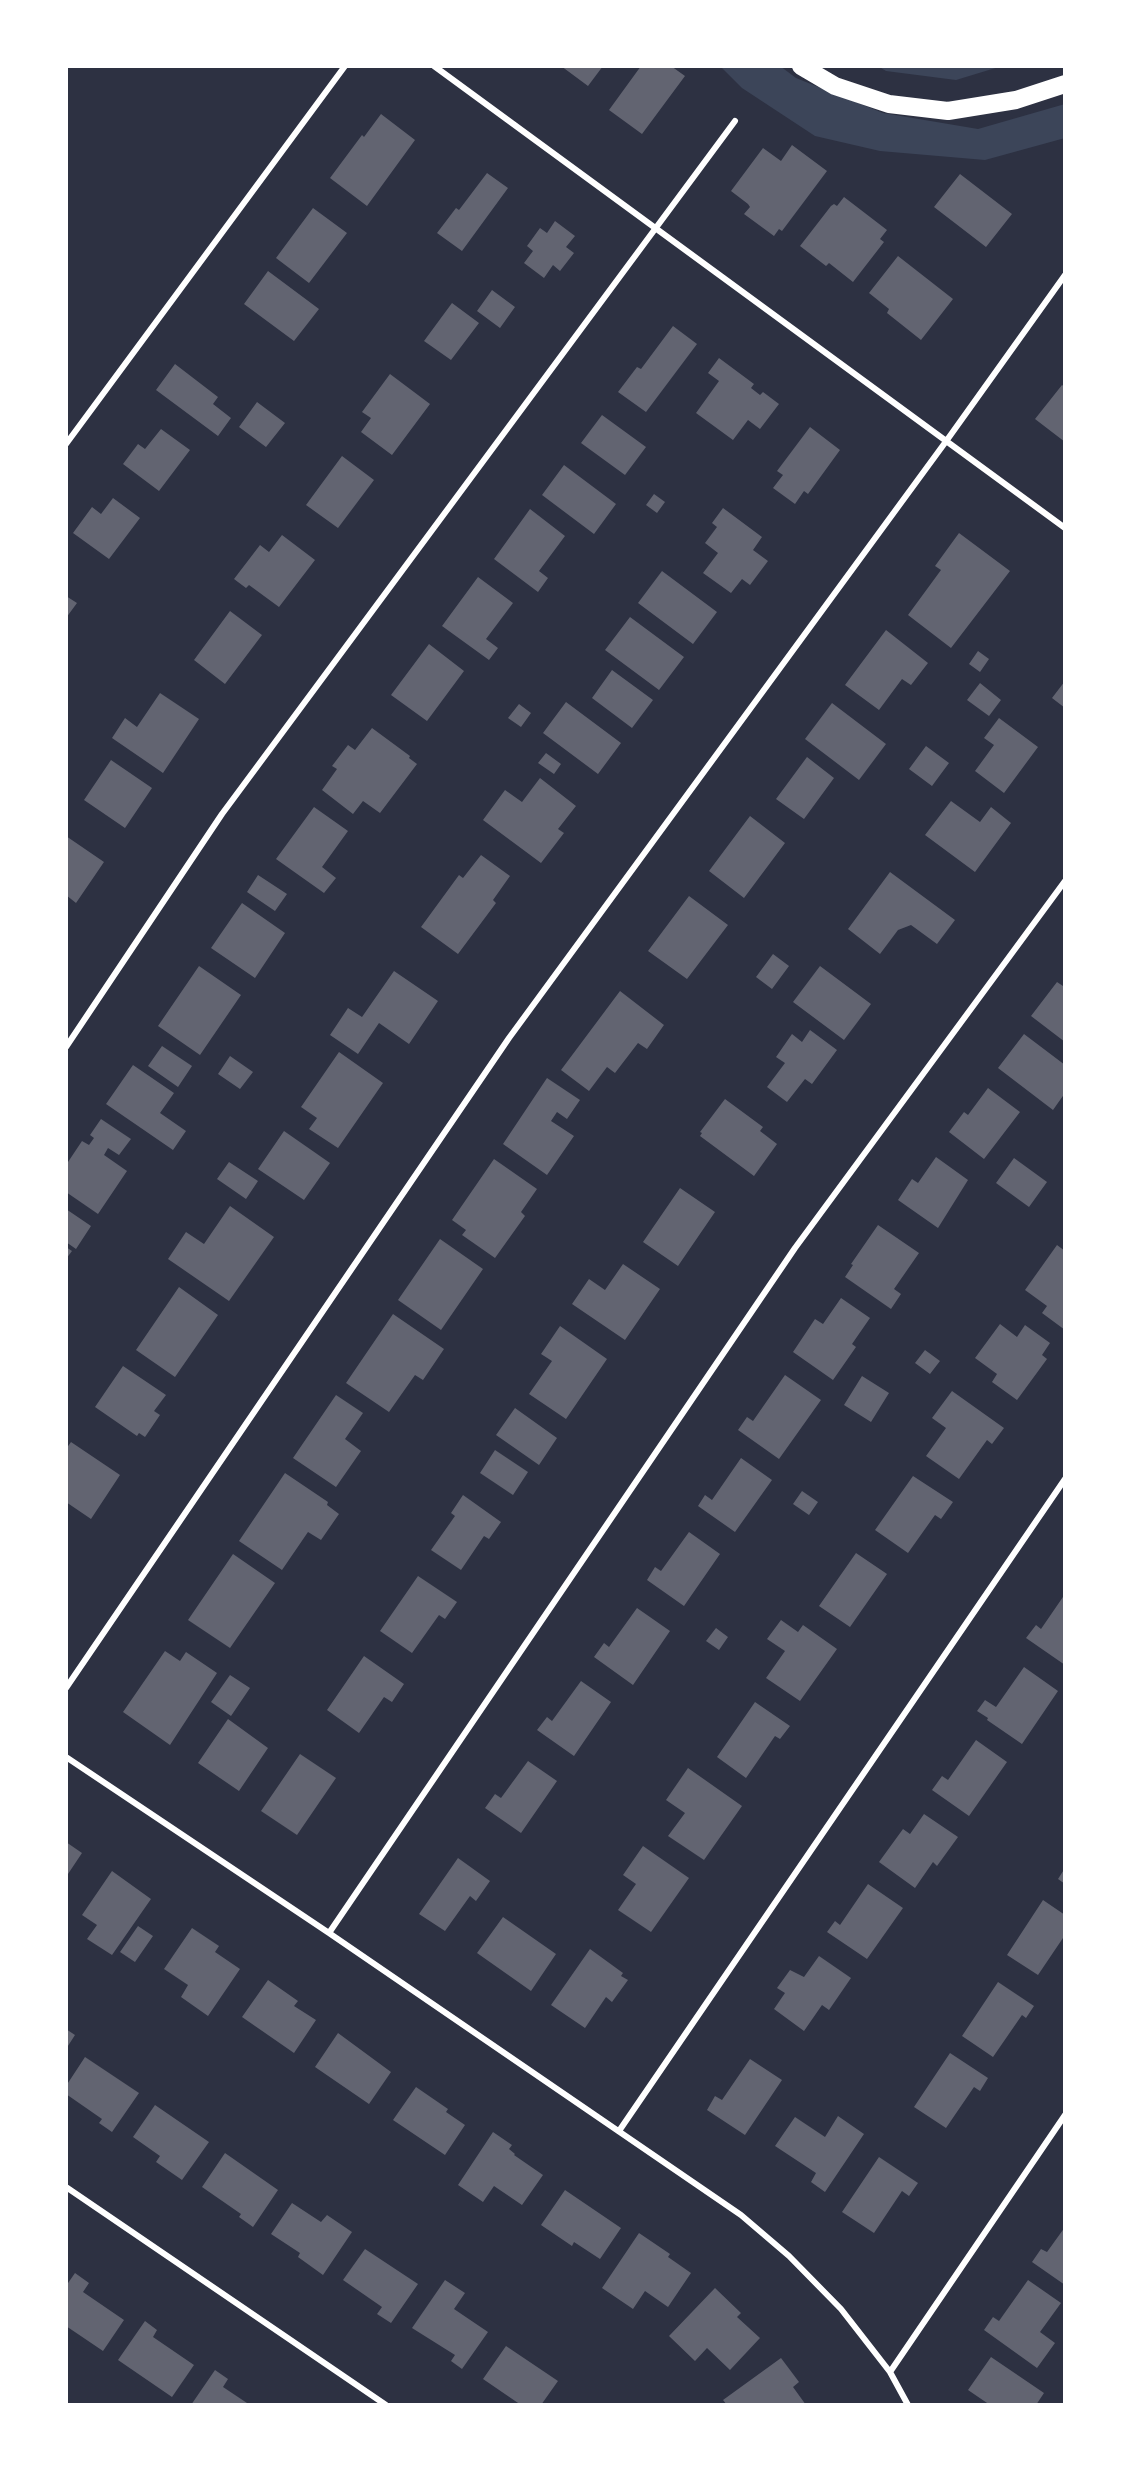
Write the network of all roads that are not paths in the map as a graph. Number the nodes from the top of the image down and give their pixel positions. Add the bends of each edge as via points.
1 (345, 66) edge
2 (434, 66) edge
3 (801, 66) edge
4 (1065, 84) edge
5 (735, 122) dead end
6 (656, 229) junction
7 (1065, 275) edge
8 (947, 440) junction
9 (66, 444) edge
10 (1065, 528) edge
11 (1065, 881) edge
12 (66, 1047) edge
13 (1065, 1479) edge
14 (66, 1688) edge
15 (66, 1757) edge
16 (329, 1933) junction
17 (1065, 2115) edge
18 (619, 2131) junction
19 (66, 2187) edge
20 (890, 2372) junction
21 (386, 2405) edge
22 (908, 2405) edge

1 - 9 street
2 - 6 street
3 - 4 highway via 835,86 889,104 948,111 1016,100
5 - 6 street
6 - 8 street
6 - 12 street via 222,814
7 - 8 street
8 - 10 street
8 - 14 street via 509,1038
11 - 16 street via 795,1248
13 - 18 street
15 - 16 street
16 - 18 street
17 - 20 street
18 - 20 street via 741,2216 789,2256 841,2309
19 - 21 street
20 - 22 street

